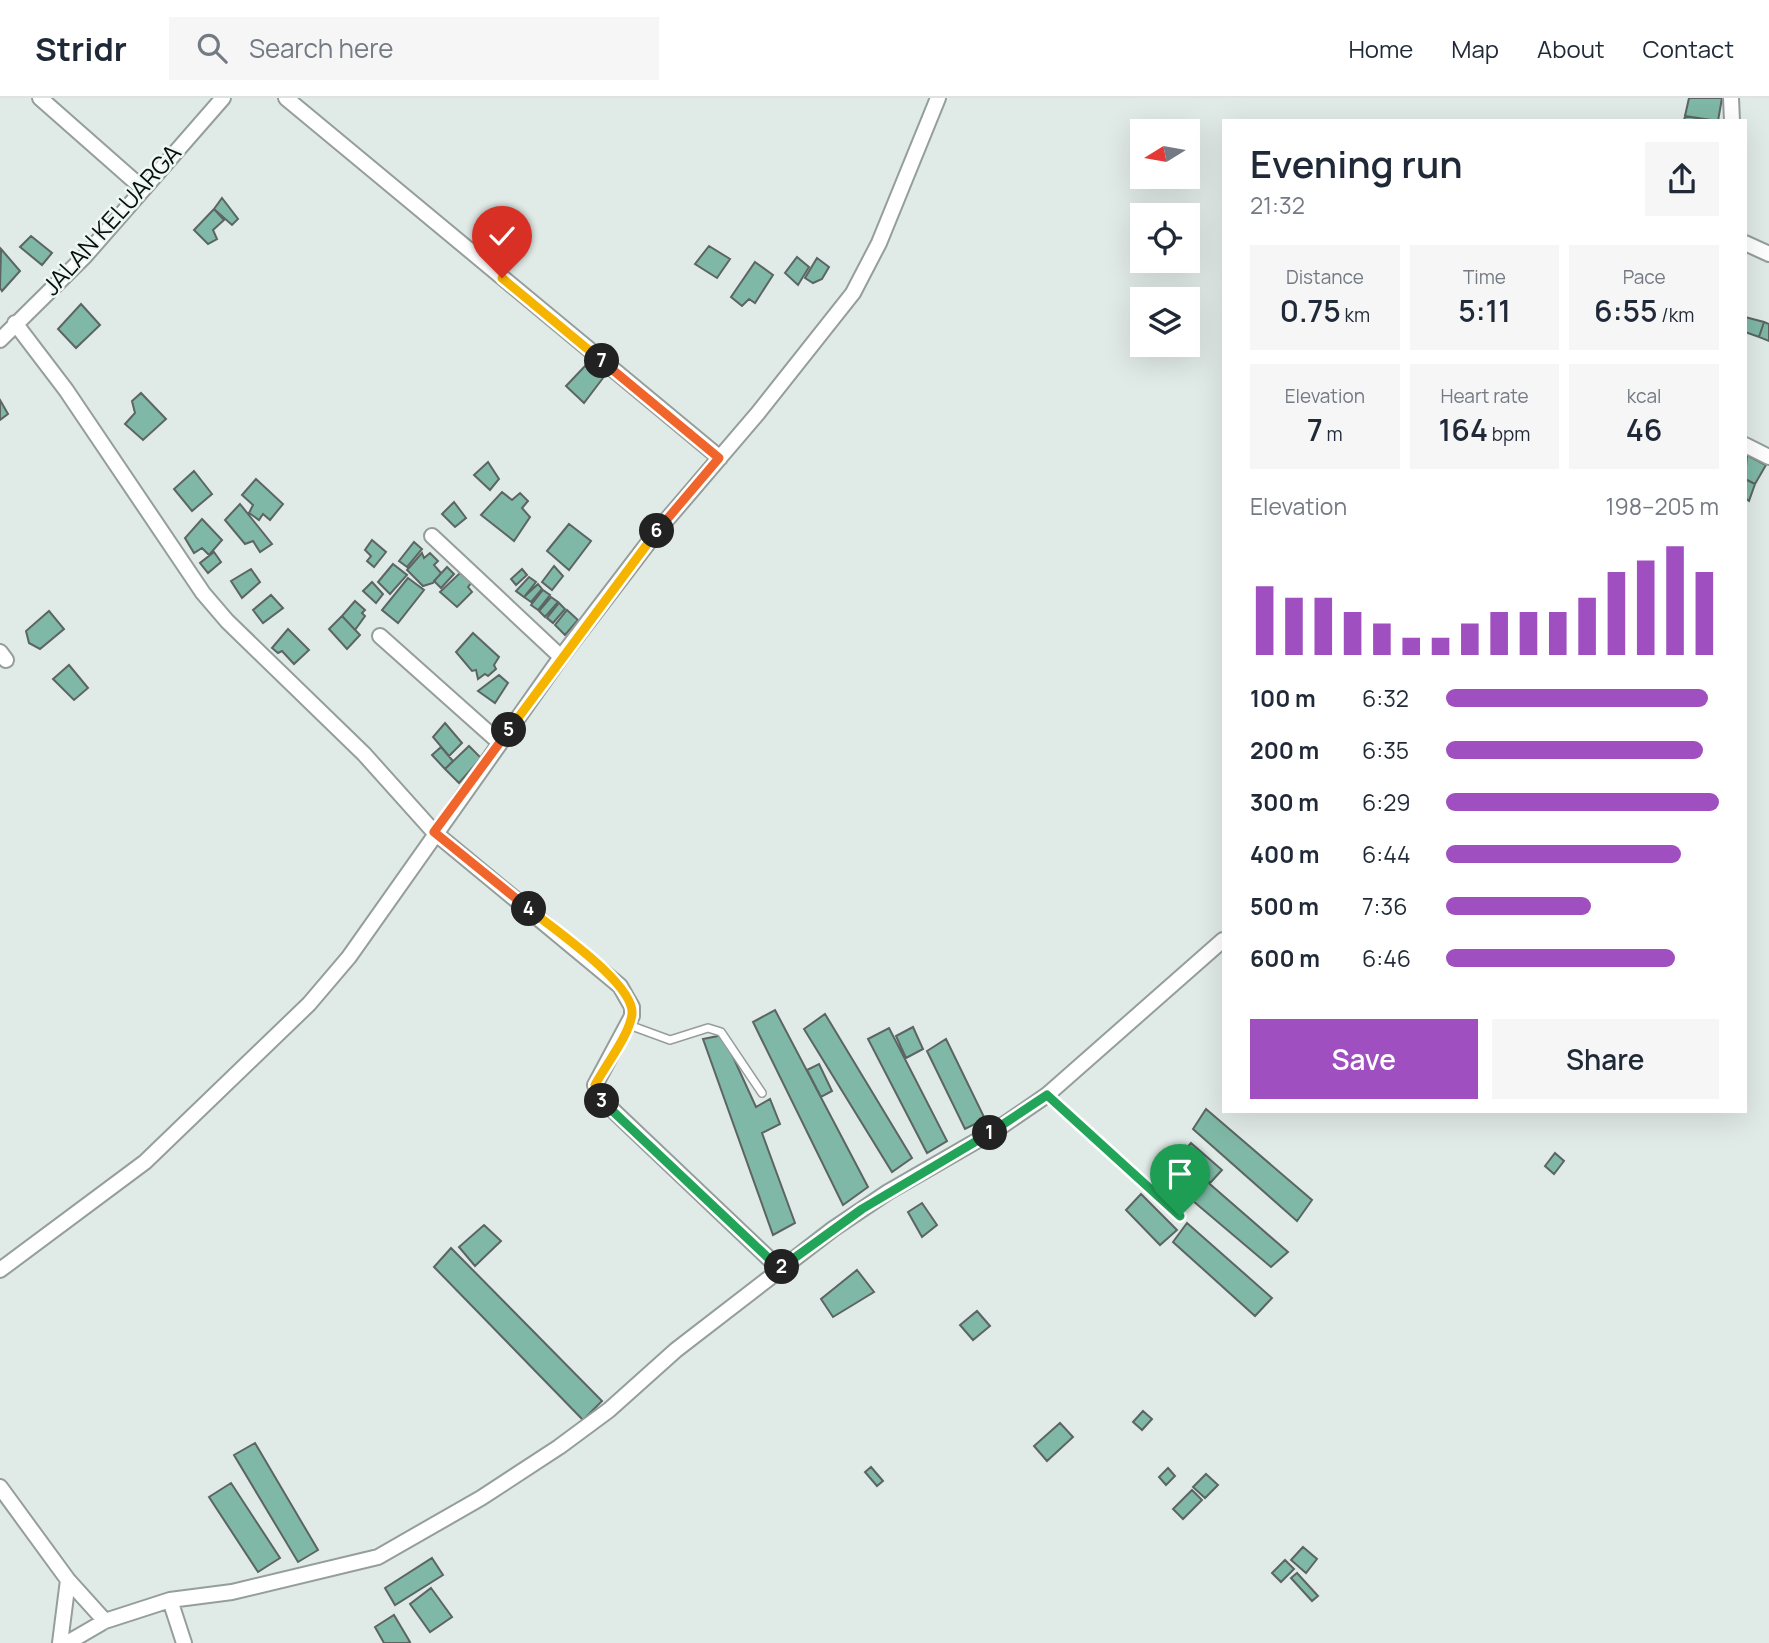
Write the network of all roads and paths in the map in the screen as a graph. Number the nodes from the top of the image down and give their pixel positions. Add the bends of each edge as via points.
1 (40, 98) edge
2 (223, 98) edge
3 (285, 98) edge
4 (938, 98) edge
5 (1731, 98) edge
6 (1731, 119) edge
7 (141, 187) junction
8 (1747, 244) edge
9 (1769, 254) edge
10 (15, 323) junction
11 (0, 340) edge
12 (1747, 446) edge
13 (1769, 457) edge
14 (719, 458) junction
15 (432, 536) dead end
16 (380, 636) dead end
17 (561, 657) junction
18 (500, 743) junction
19 (434, 832) junction
20 (1222, 941) edge
21 (629, 1025) junction
22 (761, 1093) dead end
23 (1047, 1095) junction
24 (1180, 1216) dead end
25 (780, 1269) junction
26 (0, 1270) edge
27 (0, 1487) edge
28 (68, 1580) junction
29 (170, 1600) junction
30 (105, 1621) junction
31 (60, 1643) edge
32 (67, 1643) edge
33 (184, 1643) edge

1 - 7 street
2 - 7 street, JALAN KELUARGA
3 - 14 street
4 - 14 street via 879,243 853,293
5 - 6 street
7 - 10 street, JALAN KELUARGA via 85,256
8 - 9 street
10 - 11 street, JALAN KELUARGA
10 - 19 street via 66,390 203,593 364,754
12 - 13 street
14 - 17 street
15 - 17 street
16 - 18 street
17 - 18 street
18 - 19 street
19 - 21 street via 608,974 632,1007
19 - 26 street via 349,957 309,1004 145,1162
20 - 23 street
21 - 22 lane via 670,1040 708,1028 720,1032
21 - 25 street via 595,1085 599,1097
23 - 24 lane
23 - 25 street via 862,1209
25 - 29 street via 559,1447 408,1542 349,1566 232,1592
27 - 28 street
28 - 30 street
28 - 31 street
29 - 30 street
29 - 33 street
30 - 32 street

